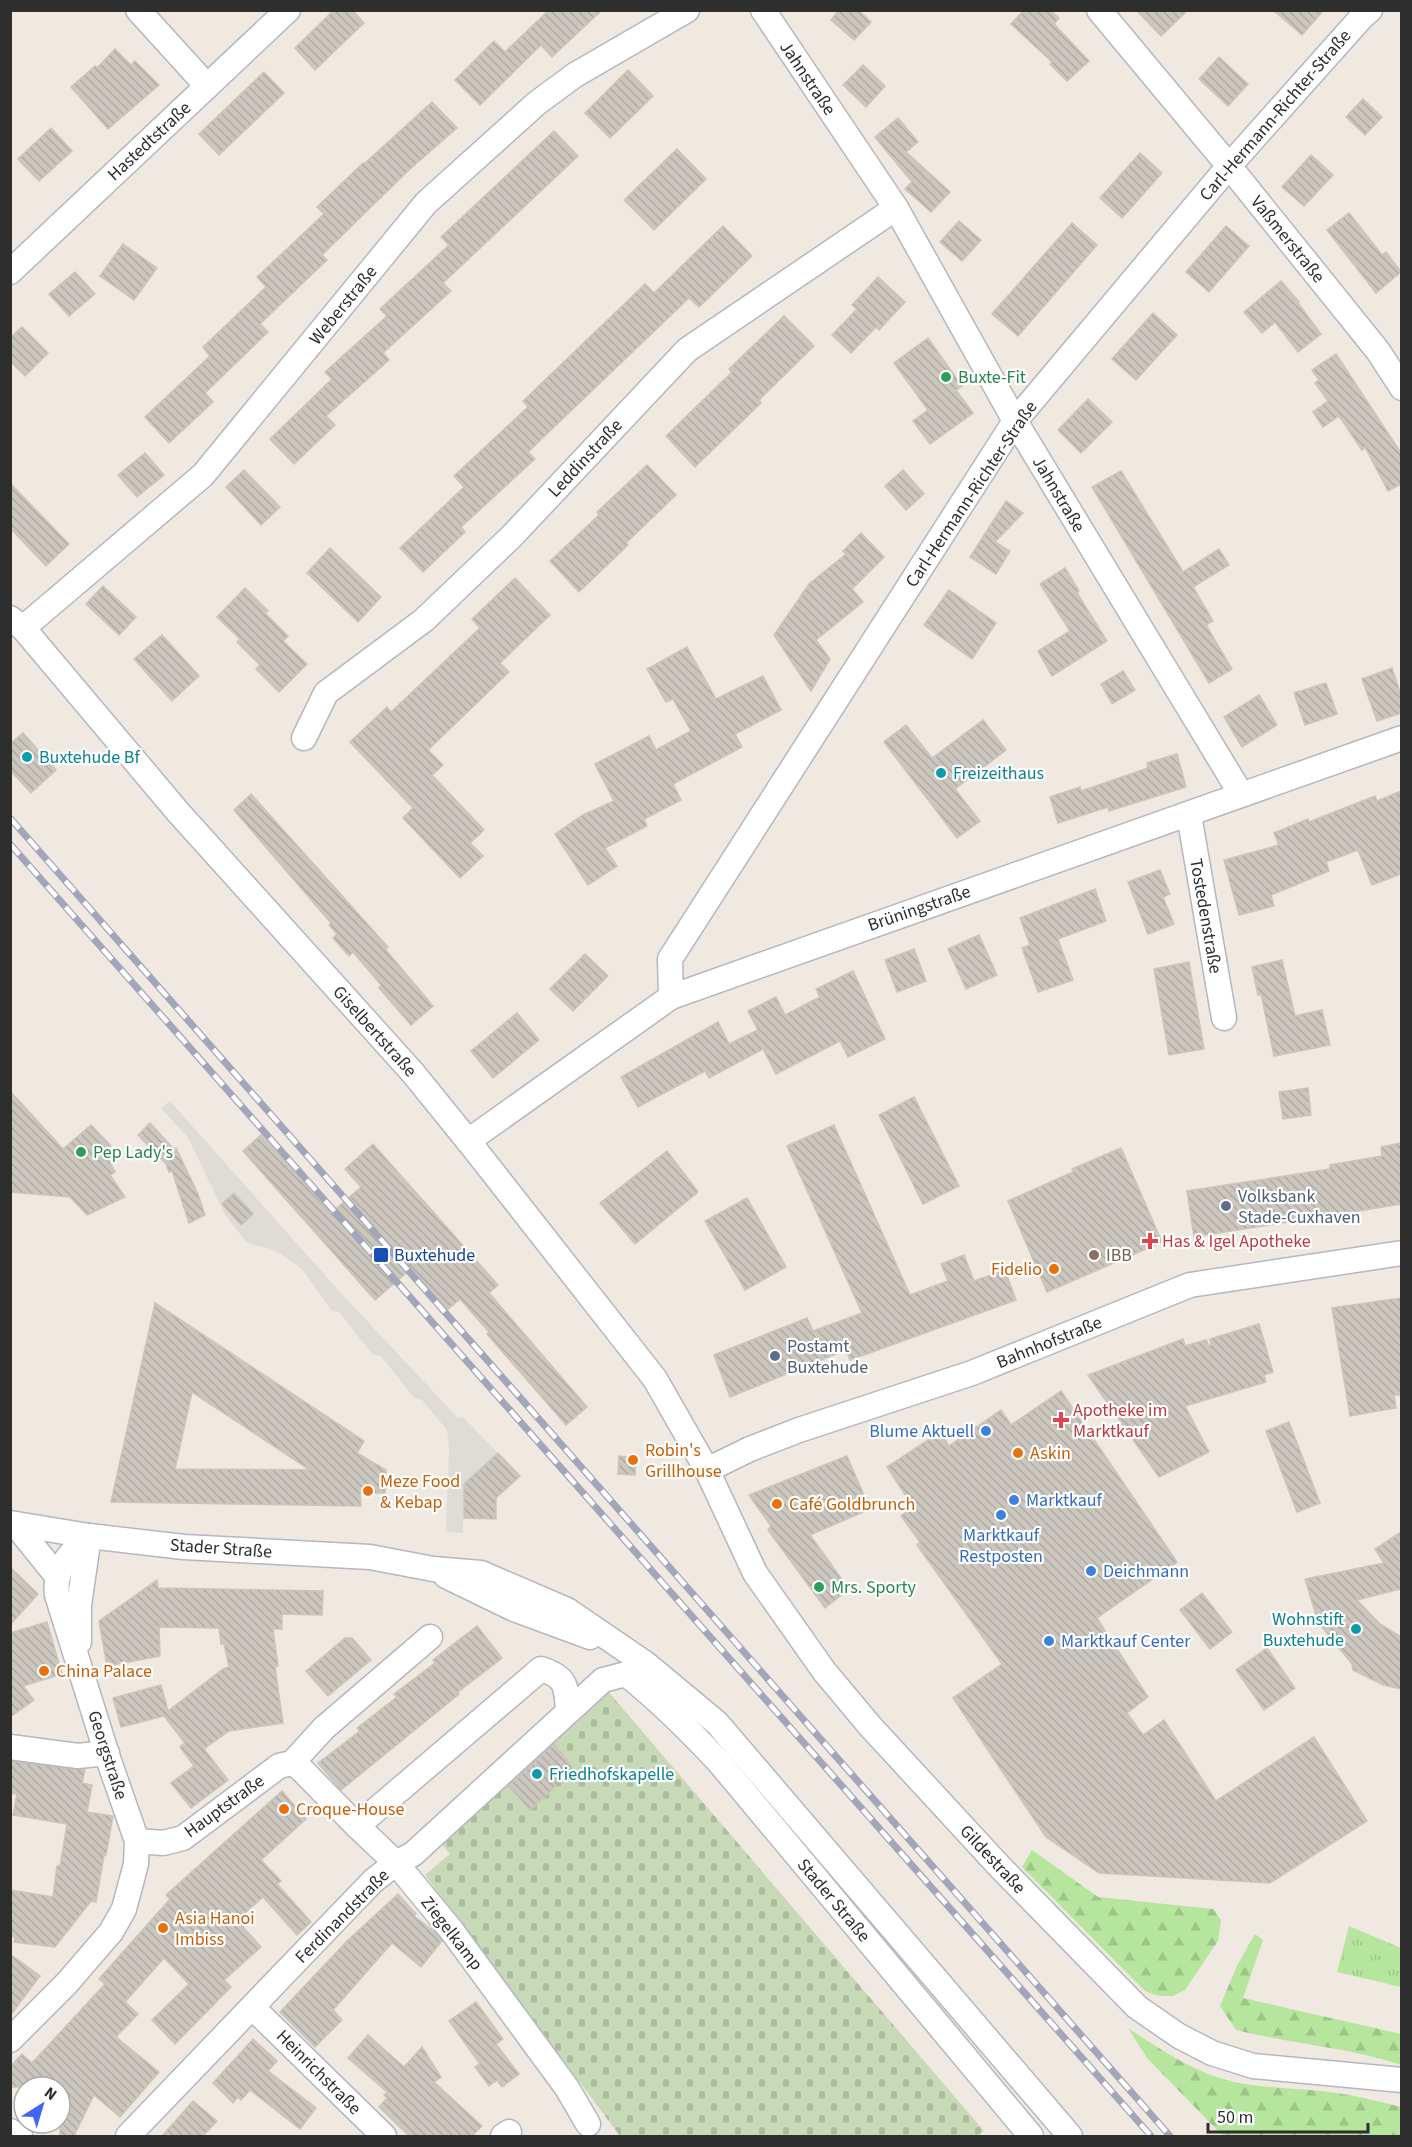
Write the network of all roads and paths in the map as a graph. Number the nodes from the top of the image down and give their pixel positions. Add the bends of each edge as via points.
1 (138, 10) edge
2 (288, 10) edge
3 (687, 10) edge
4 (763, 10) edge
5 (1099, 10) edge
6 (1370, 10) edge
7 (207, 86) junction
8 (1229, 166) junction
9 (896, 208) junction
10 (10, 272) edge
11 (1401, 388) edge
12 (1015, 421) junction
13 (17, 623) edge
14 (304, 738) dead end
15 (1401, 738) edge
16 (1241, 794) junction
17 (1189, 815) junction
18 (671, 997) junction
19 (1224, 1018) dead end
20 (468, 1141) junction
21 (1401, 1253) edge
22 (707, 1470) junction
23 (13, 1524) edge
24 (89, 1536) junction
25 (57, 1576) junction
26 (430, 1637) dead end
27 (626, 1663) junction
28 (81, 1668) junction
29 (568, 1710) junction
30 (10, 1747) edge
31 (107, 1753) junction
32 (292, 1763) junction
33 (357, 1826) junction
34 (137, 1841) junction
35 (396, 1863) junction
36 (253, 2008) junction
37 (10, 2040) edge
38 (1401, 2079) edge
39 (588, 2124) dead end
40 (10, 2131) edge
41 (20, 2136) edge
42 (128, 2136) edge
43 (384, 2136) edge
44 (1031, 2136) edge
45 (1070, 2136) edge

1 - 7 street
2 - 7 street, Hastedtstraße
3 - 13 street, Weberstraße via 575,75 537,103 426,203 203,475
4 - 9 street, Jahnstraße
5 - 8 street, Vaßmerstraße
6 - 8 street, Carl-Hermann-Richter-Straße
7 - 10 street, Hastedtstraße
8 - 11 street, Vaßmerstraße via 1378,351
8 - 12 street, Carl-Hermann-Richter-Straße
9 - 12 street, Jahnstraße
9 - 14 street, Leddinstraße via 687,350 511,537 424,620 326,693
12 - 16 street, Jahnstraße
12 - 18 street, Carl-Hermann-Richter-Straße via 670,959
13 - 20 street, Giselbertstraße via 178,812 413,1073
15 - 16 street, Brüningstraße
16 - 17 street, Brüningstraße
17 - 18 street, Brüningstraße
17 - 19 street, Tostedenstraße
18 - 20 street, Brüningstraße
20 - 22 street, Giselbertstraße via 655,1379
21 - 22 street, Bahnhofstraße via 1190,1285 972,1373 799,1430
22 - 38 street, Gildestraße via 755,1573 824,1671 992,1858 1137,2007 1212,2053 1253,2066
23 - 24 street, Stader Straße
23 - 25 street
24 - 25 street
24 - 27 street, Stader Straße via 184,1547 370,1557 433,1569
24 - 28 street, Georgstraße via 79,1605
25 - 28 street, Georgstraße via 58,1602
26 - 32 street, Hauptstraße via 324,1728
27 - 29 street, Ferdinandstraße
27 - 44 street, Stader Straße via 719,1762
27 - 45 street via 679,1689 717,1723
28 - 31 street, Georgstraße
29 - 33 street via 567,1688 555,1674 541,1669
29 - 35 street, Ferdinandstraße via 413,1854
30 - 31 street via 78,1756
31 - 34 street, Georgstraße
32 - 33 street, Ziegelkamp
32 - 34 street, Hauptstraße via 279,1766 183,1838 163,1843
33 - 35 street, Ziegelkamp
34 - 37 street via 131,1888 111,1932
35 - 36 street, Ferdinandstraße via 373,1881
35 - 39 street, Ziegelkamp via 452,1931 567,2088
36 - 42 street, Ferdinandstraße
36 - 43 street, Heinrichstraße
40 - 41 street

